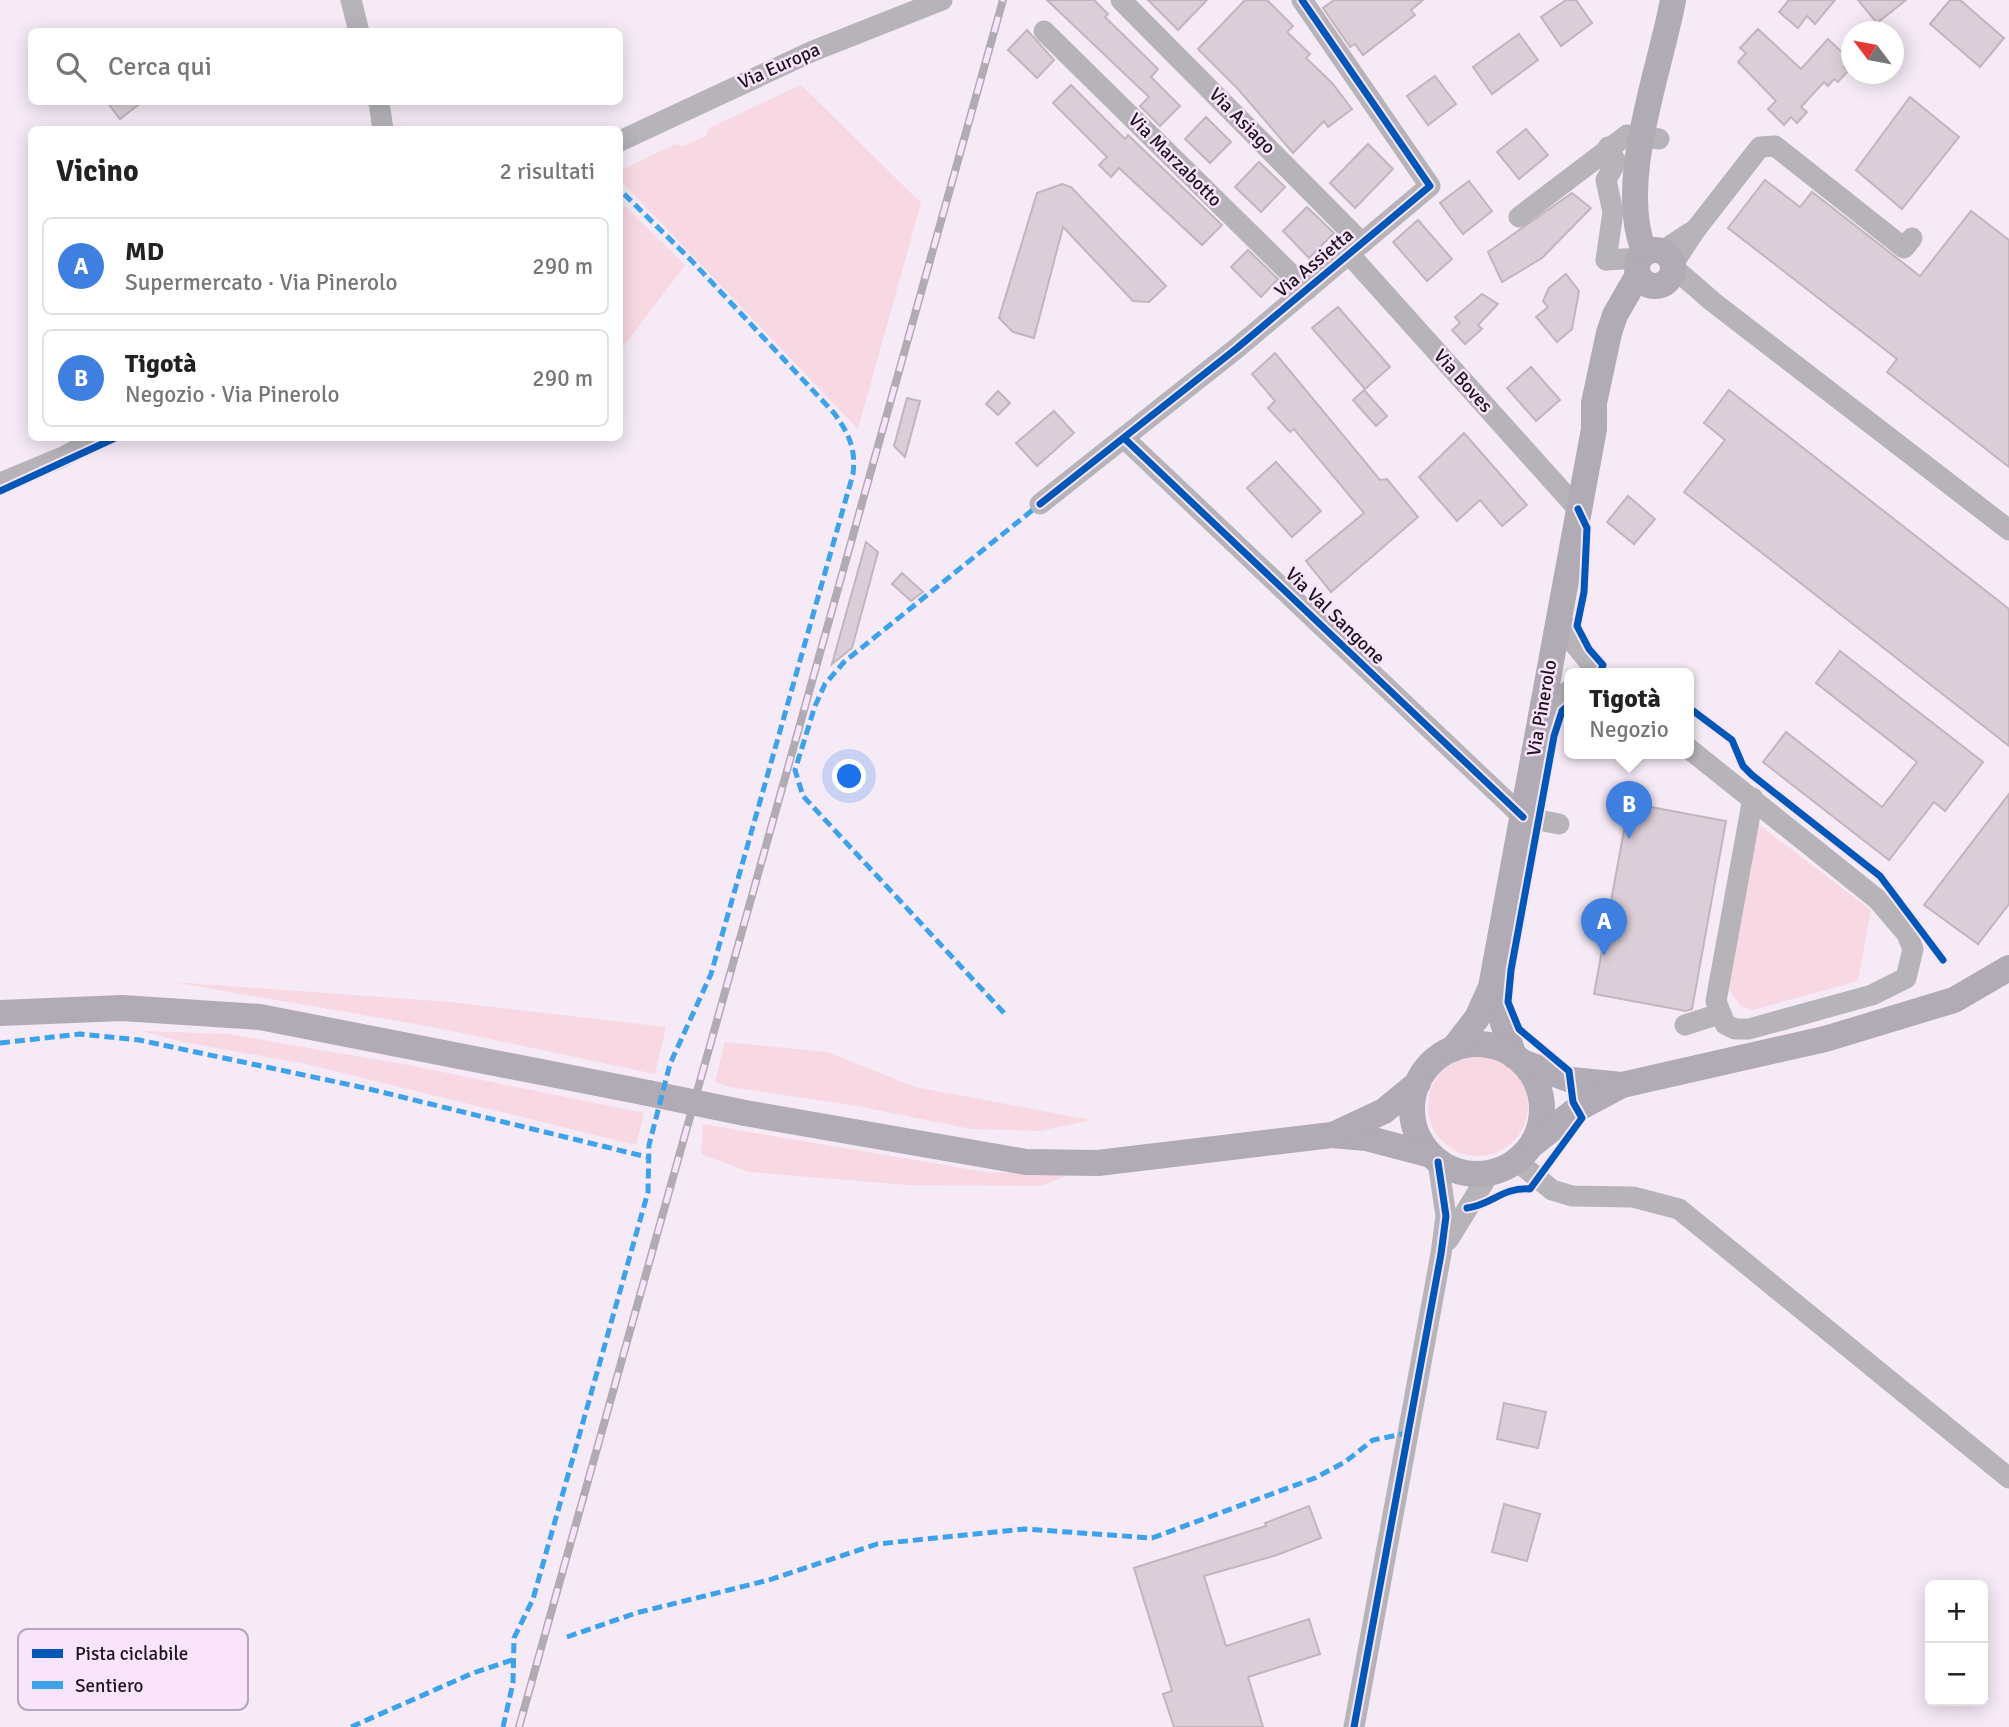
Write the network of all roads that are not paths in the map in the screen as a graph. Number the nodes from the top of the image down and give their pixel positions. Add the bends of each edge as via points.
1 (351, 0) edge
2 (942, 0) edge
3 (1121, 0) edge
4 (1302, 0) edge
5 (1673, 0) edge
6 (358, 28) edge
7 (1044, 31) dead end
8 (379, 105) edge
9 (382, 126) edge
10 (1651, 137) junction
11 (623, 140) edge
12 (1608, 147) junction
13 (1519, 217) dead end
14 (1912, 238) dead end
15 (1355, 248) junction
16 (1657, 266) junction
17 (1307, 290) junction
18 (1125, 439) junction
19 (92, 441) edge
20 (0, 483) edge
21 (1040, 504) dead end
22 (1578, 509) junction
23 (2009, 530) edge
24 (1560, 616) junction
25 (1594, 668) edge
26 (1564, 694) edge
27 (1540, 720) junction
28 (1694, 752) edge
29 (1753, 798) junction
30 (1523, 817) junction
31 (1559, 824) dead end
32 (2009, 968) edge
33 (1491, 987) junction
34 (0, 1013) edge
35 (1719, 1014) junction
36 (1685, 1025) dead end
37 (1453, 1049) junction
38 (1518, 1059) junction
39 (1418, 1083) junction
40 (1622, 1085) junction
41 (1332, 1135) junction
42 (1524, 1153) junction
43 (1434, 1159) junction
44 (1489, 1174) junction
45 (1441, 1254) junction
46 (2009, 1478) edge
47 (1354, 1727) edge

1 - 6 street
2 - 11 street, Via Europa via 813,51
3 - 15 street, Via Asiago
4 - 15 street, Via Assietta via 1430,186
5 - 10 main road via 1666,74
7 - 17 street, Via Marzabotto
8 - 9 street
10 - 12 street via 1627,135
10 - 16 main road via 1648,213
12 - 13 street
12 - 16 street via 1616,162 1606,180 1613,212 1606,260
14 - 16 street via 1904,248 1774,146 1760,147 1696,229
15 - 17 street, Via Assietta
15 - 22 street, Via Boves
16 - 22 main road, Via Pinerolo via 1630,317 1611,389 1594,429
16 - 23 street via 1707,298
17 - 18 street, Via Assietta
18 - 21 street, Via Assietta
18 - 30 street, Via Val Sangone
19 - 20 street
22 - 24 main road, Via Pinerolo
24 - 25 street via 1572,641
24 - 27 main road, Via Pinerolo
26 - 27 street
27 - 30 main road, Via Pinerolo
28 - 29 street
29 - 35 street via 1716,1000
29 - 35 street via 1892,914 1907,934 1913,960 1906,978 1872,995 1749,1029 1725,1024
30 - 31 street
30 - 33 main road, Via Pinerolo
32 - 40 main road via 1954,1000 1851,1031
33 - 37 main road, Via Pinerolo via 1477,1018
33 - 38 main road, Via Pinerolo
34 - 41 main road, bridge via 122,1009 260,1017 745,1113 1026,1162 1098,1163
35 - 36 street
37 - 38 main road via 1495,1046
37 - 39 main road via 1438,1057
38 - 40 main road via 1571,1080
38 - 42 main road via 1535,1080 1542,1101 1541,1124
39 - 41 main road via 1384,1111
39 - 43 main road via 1413,1121 1419,1140
40 - 42 main road via 1577,1109
41 - 43 main road via 1366,1138
42 - 44 main road
42 - 46 street via 1552,1190 1572,1196 1633,1197 1679,1209
43 - 44 main road via 1454,1170
43 - 45 street via 1446,1216
44 - 45 street
45 - 47 street

